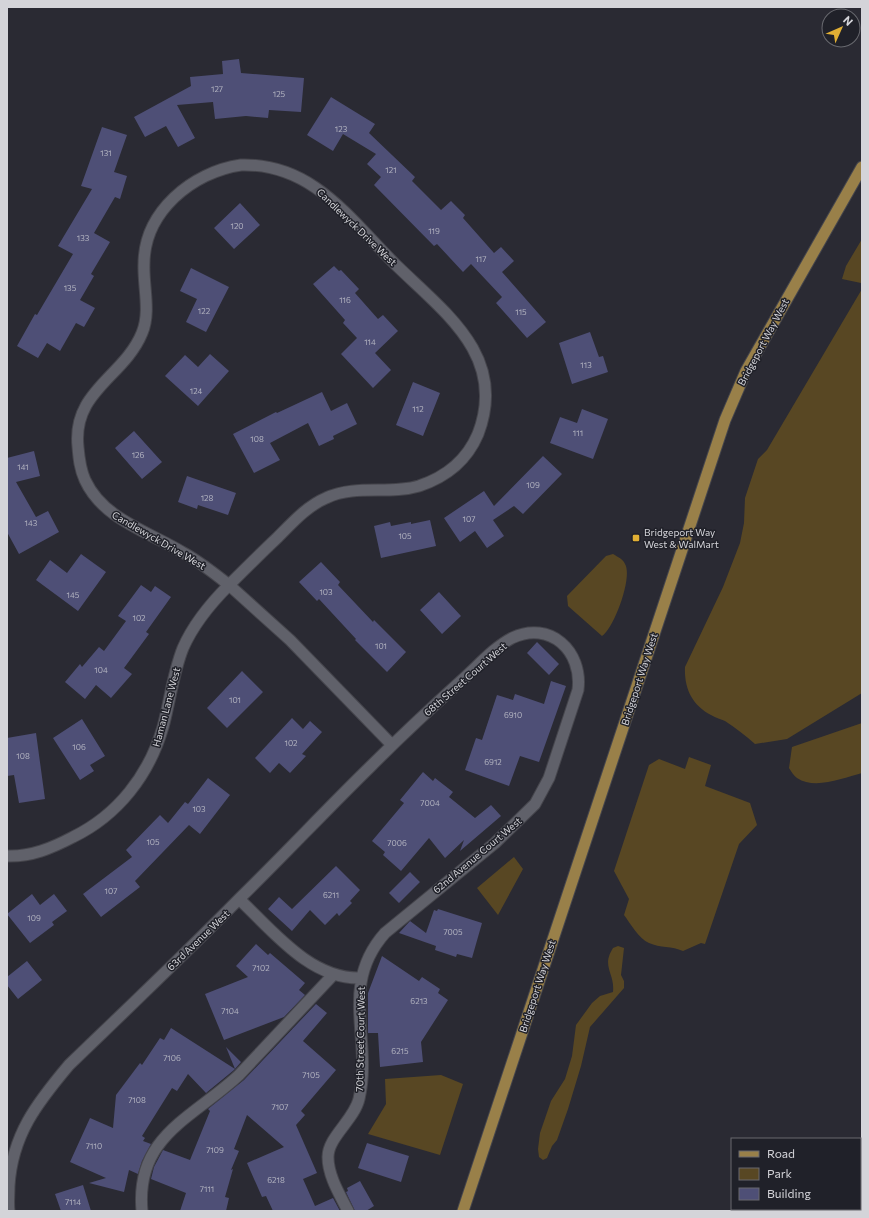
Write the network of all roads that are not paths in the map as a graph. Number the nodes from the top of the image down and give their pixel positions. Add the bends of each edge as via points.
1 (862, 167) edge
2 (229, 584) junction
3 (566, 648) joint
4 (392, 745) junction
5 (7, 856) edge
6 (239, 899) junction
7 (333, 975) junction
8 (360, 978) junction
9 (9, 1211) edge
10 (142, 1211) edge
11 (348, 1211) edge
12 (463, 1211) edge

1 - 12 main road, Bridgeport Way West via 746,371 725,420
2 - 2 street, Candlewyck Drive West via 198,561 128,523 96,498 84,478 77,431 88,400 128,354 142,332 146,314 144,253 154,225 163,210 176,196 207,174 231,166 262,165 297,176 326,196 447,315 467,338 479,358 485,378 485,399 482,420 475,440 460,461 446,474 410,488 350,491 322,500 296,519
2 - 4 street, Candlewyck Drive West via 290,640
2 - 5 street, Haman Lane West via 206,610 188,638 177,665 157,743 142,774 128,794 90,828 69,840 34,854
3 - 4 street, 68th Street Court West via 550,636 538,632 520,635 508,641
3 - 8 street, 62nd Avenue Court West via 577,667 578,690 549,778 540,796 527,813 494,843 385,933 369,954
4 - 6 street, 63rd Avenue West
6 - 7 street, 70th Street Court West via 299,954
6 - 9 street, 63rd Avenue West via 69,1065 45,1094 27,1120 16,1145 10,1176
7 - 8 street, 70th Street Court West
7 - 10 street via 234,1080 172,1129 152,1155 145,1169 141,1188
8 - 11 street, 70th Street Court West via 359,1095 351,1116 331,1144 328,1159 334,1183

